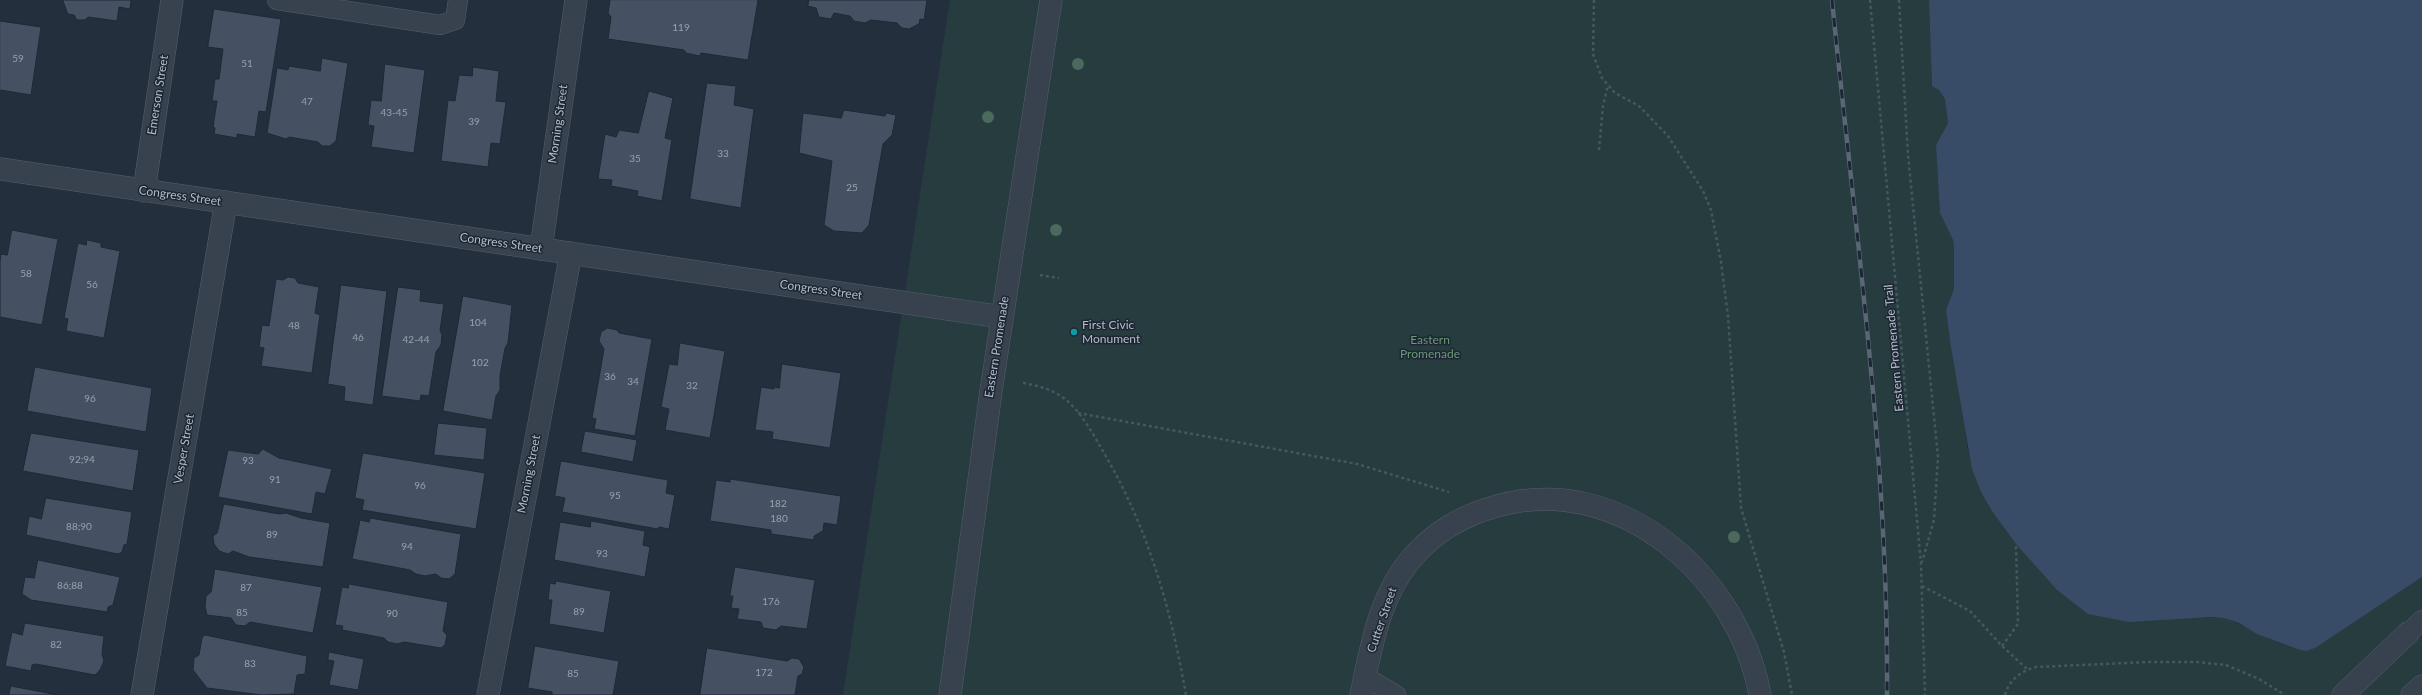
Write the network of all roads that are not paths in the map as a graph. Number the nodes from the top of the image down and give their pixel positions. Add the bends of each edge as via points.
1 (172, 0) edge
2 (276, 0) edge
3 (458, 0) edge
4 (576, 0) edge
5 (1050, 0) edge
6 (0, 169) edge
7 (144, 191) junction
8 (226, 202) junction
9 (541, 249) junction
10 (571, 253) junction
11 (1002, 317) junction
12 (2415, 627) edge
13 (1363, 686) edge
14 (2422, 686) edge
15 (142, 695) edge
16 (488, 695) edge
17 (950, 695) edge
18 (1396, 695) edge
19 (1760, 695) edge
20 (2342, 695) edge
21 (2412, 695) edge

1 - 7 street, Emerson Street
2 - 3 lane via 440,25 455,20
4 - 9 street, Morning Street
5 - 11 street, Eastern Promenade
6 - 7 street, Congress Street
7 - 8 street, Congress Street
8 - 9 street, Congress Street
8 - 15 street, Vesper Street
9 - 10 street, Congress Street
10 - 11 street, Congress Street
10 - 16 street, Morning Street
11 - 17 street, Eastern Promenade
12 - 20 street
13 - 18 lane
13 - 19 street, Cutter Street via 1376,629 1389,594 1404,568 1424,545 1445,528 1484,509 1521,501 1554,500 1589,505 1622,516 1651,532 1692,564 1719,596 1740,630 1752,662
14 - 21 street

